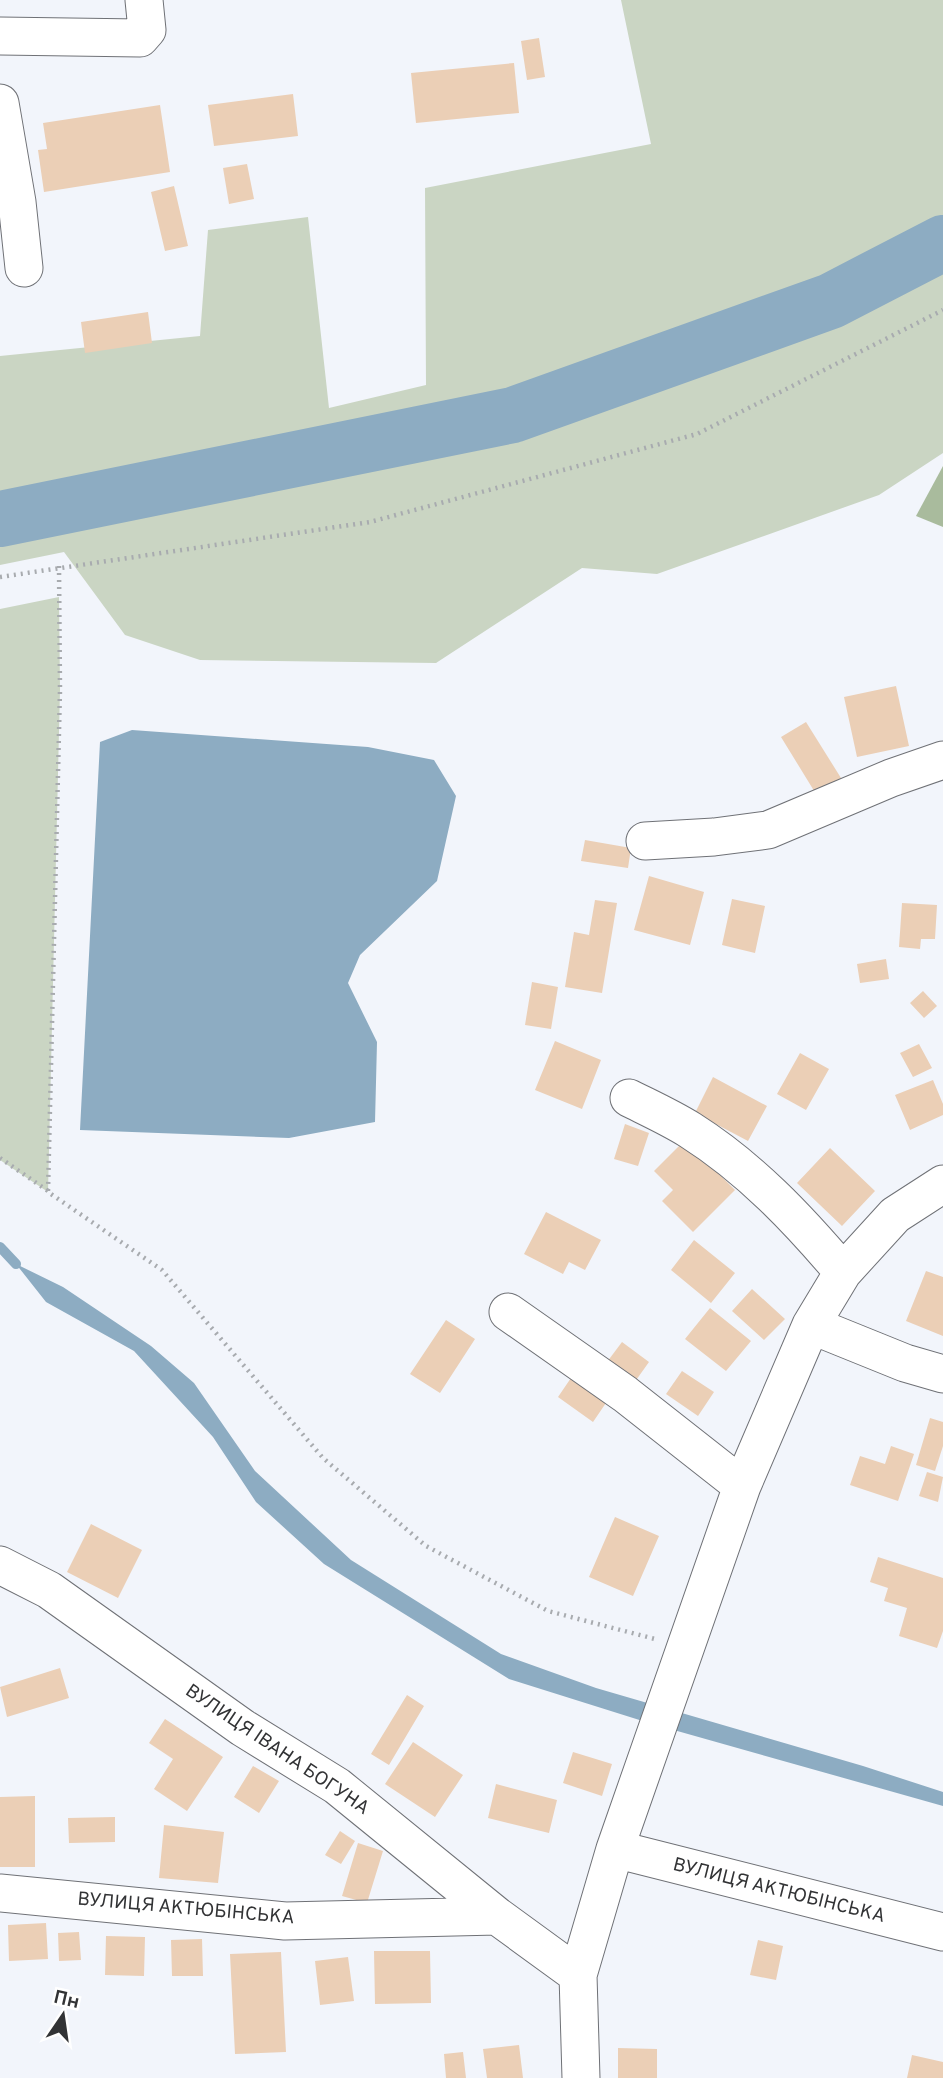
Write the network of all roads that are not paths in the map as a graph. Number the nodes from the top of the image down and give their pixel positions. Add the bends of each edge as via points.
1 (144, 0) edge
2 (0, 36) edge
3 (0, 103) edge
4 (24, 268) dead end
5 (943, 760) edge
6 (645, 841) dead end
7 (629, 1098) dead end
8 (943, 1184) edge
9 (843, 1272) junction
10 (508, 1312) dead end
11 (811, 1325) junction
12 (943, 1374) edge
13 (742, 1486) junction
14 (0, 1565) edge
15 (615, 1849) junction
16 (0, 1893) edge
17 (497, 1916) junction
18 (943, 1932) edge
19 (578, 1975) junction
20 (581, 2078) edge

1 - 2 street via 147,30 139,38
3 - 4 street via 18,202
5 - 6 street via 768,830
7 - 9 street via 690,1130 749,1173
8 - 9 street via 895,1215
9 - 11 street
10 - 13 street via 625,1394
11 - 12 street
11 - 13 street
13 - 15 street
14 - 17 street, ВУЛИЦЯ ІВАНА БОГУНА via 49,1590 243,1728 337,1786
15 - 18 street, ВУЛИЦЯ АКТЮБІНСЬКА
15 - 19 street
16 - 17 street, ВУЛИЦЯ АКТЮБІНСЬКА via 285,1921
17 - 19 street, ВУЛИЦЯ ІВАНА БОГУНА
19 - 20 street

